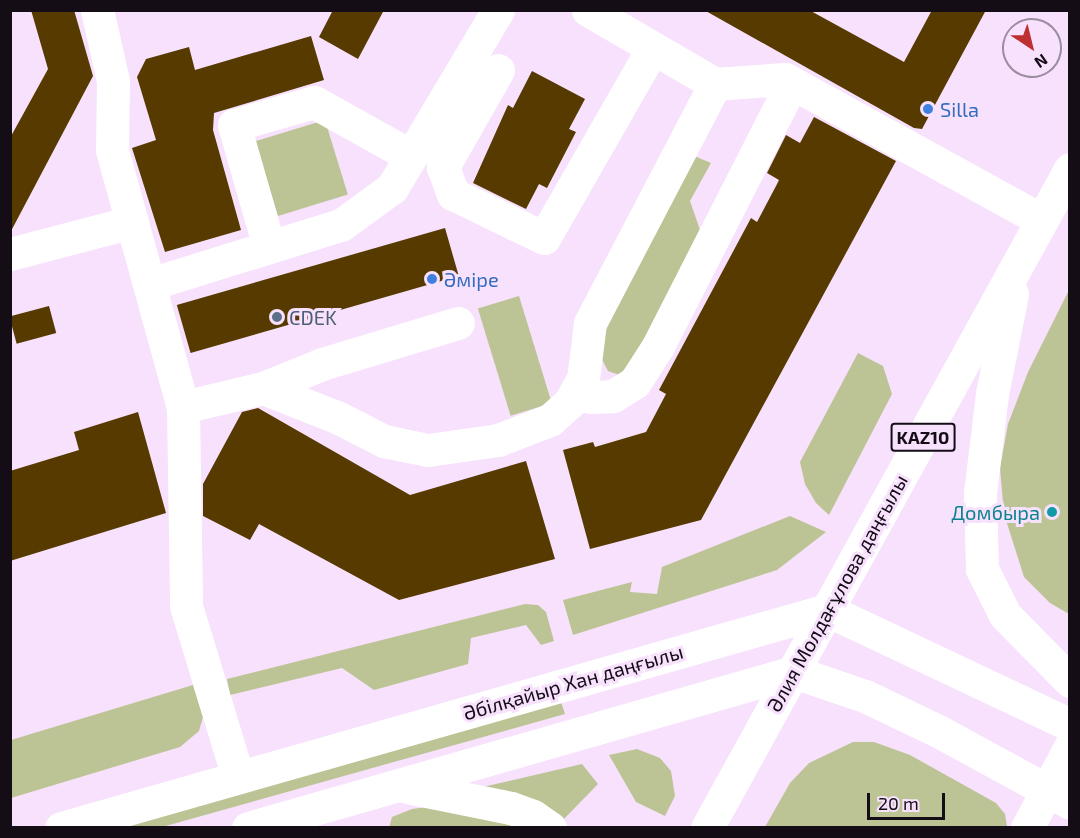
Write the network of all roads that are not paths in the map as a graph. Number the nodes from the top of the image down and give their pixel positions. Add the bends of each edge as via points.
1 (97, 10) edge
2 (498, 10) edge
3 (588, 10) edge
4 (653, 48) junction
5 (498, 70) dead end
6 (792, 83) junction
7 (715, 84) junction
8 (461, 103) junction
9 (411, 156) junction
10 (1070, 169) edge
11 (447, 177) junction
12 (392, 188) junction
13 (1041, 220) junction
14 (132, 222) junction
15 (268, 247) junction
16 (10, 254) edge
17 (1018, 263) junction
18 (150, 284) junction
19 (458, 323) dead end
20 (263, 388) junction
21 (576, 391) junction
22 (183, 407) junction
23 (827, 610) junction
24 (794, 672) junction
25 (1070, 681) edge
26 (1070, 725) edge
27 (1070, 747) edge
28 (238, 777) junction
29 (396, 785) junction
30 (1058, 796) edge
31 (61, 828) edge
32 (248, 828) edge
33 (550, 828) edge
34 (707, 828) edge
35 (1027, 828) edge

1 - 14 main road via 113,81 112,150
2 - 8 main road
3 - 4 main road
4 - 7 main road
4 - 11 main road via 544,238 453,194
5 - 8 main road
6 - 7 main road via 785,79
6 - 13 main road
6 - 21 main road via 658,346 635,382 613,396 590,397
7 - 21 main road via 591,322 583,379
8 - 9 main road
8 - 11 main road via 442,167
9 - 12 main road
9 - 15 main road via 314,102 234,125
10 - 13 main road, Әлия Молдағұлова даңғылы / KAZ10
11 - 12 main road
12 - 15 main road via 341,225
13 - 17 main road, Әлия Молдағұлова даңғылы / KAZ10
14 - 16 main road
14 - 18 main road
15 - 18 main road
17 - 23 main road, Әлия Молдағұлова даңғылы / KAZ10
17 - 25 main road via 992,394 980,493 982,569 1005,615
18 - 22 main road
19 - 20 main road via 322,364
20 - 21 main road via 339,418 384,441 428,450 461,447 525,432 550,420
20 - 22 main road
22 - 28 main road via 186,606
23 - 24 main road, Әлия Молдағұлова даңғылы / KAZ10
23 - 26 main road
23 - 28 main road, Әбілқайыр Хан даңғылы
24 - 29 main road
24 - 30 main road via 876,701
24 - 34 main road, Әлия Молдағұлова даңғылы / KAZ10
27 - 30 main road
28 - 31 main road, Әбілқайыр Хан даңғылы
29 - 32 main road
29 - 33 main road via 511,808
30 - 35 main road

